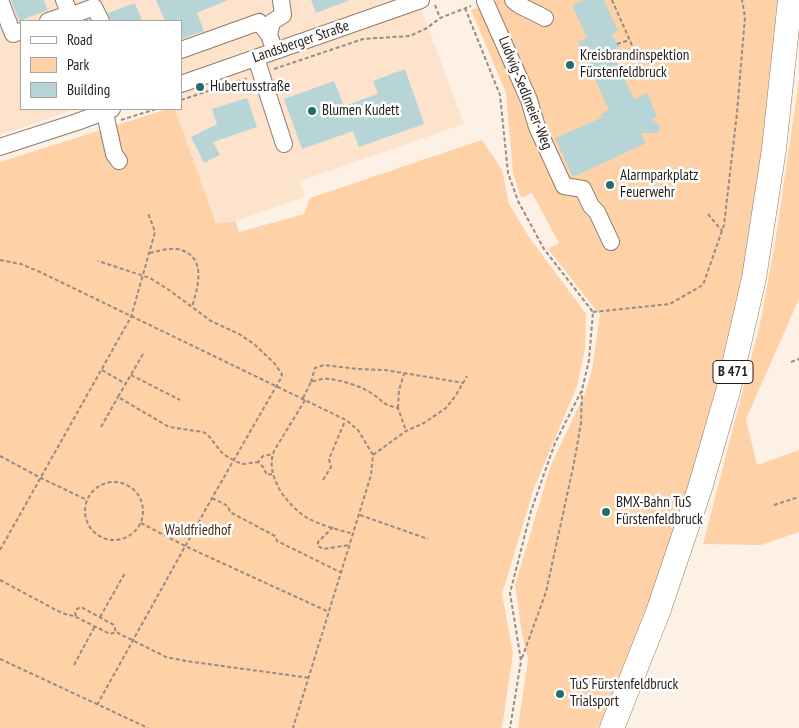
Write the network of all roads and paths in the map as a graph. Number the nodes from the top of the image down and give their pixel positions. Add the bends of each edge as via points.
1 (0, 0) edge
2 (281, 0) edge
3 (486, 0) edge
4 (513, 0) edge
5 (612, 0) edge
6 (742, 0) edge
7 (790, 0) edge
8 (428, 2) edge
9 (401, 3) edge
10 (69, 13) edge
11 (440, 18) junction
12 (545, 18) dead end
13 (51, 20) edge
14 (100, 20) edge
15 (20, 31) edge
16 (269, 35) junction
17 (630, 40) junction
18 (618, 44) dead end
19 (182, 50) edge
20 (275, 51) junction
21 (256, 58) junction
22 (632, 73) dead end
23 (261, 74) junction
24 (182, 84) edge
25 (182, 100) edge
26 (141, 110) edge
27 (110, 112) edge
28 (284, 144) dead end
29 (0, 147) edge
30 (119, 161) dead end
31 (148, 213) dead end
32 (708, 214) dead end
33 (722, 231) junction
34 (611, 242) dead end
35 (150, 253) junction
36 (0, 260) edge
37 (98, 261) dead end
38 (143, 275) junction
39 (192, 308) junction
40 (593, 312) junction
41 (132, 317) junction
42 (144, 354) dead end
43 (799, 359) edge
44 (791, 362) dead end
45 (102, 370) junction
46 (404, 373) junction
47 (131, 375) junction
48 (467, 376) dead end
49 (311, 382) junction
50 (464, 382) junction
51 (126, 384) junction
52 (276, 386) junction
53 (582, 390) junction
54 (118, 397) junction
55 (304, 399) junction
56 (180, 400) dead end
57 (398, 408) junction
58 (346, 420) junction
59 (101, 427) dead end
60 (406, 431) junction
61 (272, 454) junction
62 (0, 456) edge
63 (373, 456) junction
64 (233, 460) junction
65 (258, 462) junction
66 (273, 474) junction
67 (41, 478) junction
68 (323, 480) dead end
69 (799, 497) edge
70 (212, 498) junction
71 (87, 500) junction
72 (774, 505) dead end
73 (360, 516) junction
74 (141, 523) junction
75 (333, 527) junction
76 (354, 534) junction
77 (428, 539) dead end
78 (350, 545) junction
79 (185, 546) junction
80 (0, 550) edge
81 (342, 573) junction
82 (125, 574) dead end
83 (0, 580) edge
84 (330, 612) junction
85 (76, 617) junction
86 (100, 617) junction
87 (95, 626) junction
88 (116, 632) junction
89 (132, 641) junction
90 (0, 659) edge
91 (521, 660) junction
92 (74, 665) dead end
93 (310, 678) junction
94 (96, 705) junction
95 (148, 728) edge
96 (293, 728) edge
97 (510, 728) edge
98 (612, 728) edge

1 - 15 street via 13,34
2 - 16 street via 283,15 272,22
3 - 34 street, Ludwig-Sedlmeier-Weg via 564,186 583,189
4 - 12 street
5 - 17 path
6 - 33 path via 745,17 737,113
7 - 98 highway, B 471 via 774,149 754,278 728,391 700,488 658,612
8 - 9 street, Landsberger Straße
8 - 11 path
9 - 20 street, Landsberger Straße
10 - 13 street
10 - 14 street via 94,7
11 - 23 path via 410,36 363,39
11 - 40 path via 465,8 500,95 508,173 518,201 544,249
16 - 19 street via 259,22
16 - 20 street
17 - 18 path
17 - 22 path via 642,68
20 - 21 street, Landsberger Straße
21 - 23 street
21 - 24 street, Landsberger Straße
23 - 25 path
23 - 28 street
26 - 27 path
27 - 29 street
27 - 30 street via 114,154
31 - 35 path via 154,232
32 - 33 path
33 - 40 path via 703,285 670,304
35 - 38 path
35 - 39 path via 176,249 192,258 199,270 199,278
36 - 41 path via 21,264
37 - 38 path
38 - 39 path
38 - 41 path
39 - 52 path via 254,344 280,370 281,378
40 - 53 path via 589,360
41 - 45 path
41 - 52 path
42 - 47 path
43 - 44 path
45 - 51 path
45 - 67 path
46 - 49 path via 324,365 315,368
46 - 50 path
46 - 57 path
47 - 51 path
47 - 56 path
48 - 50 path
49 - 55 path
49 - 57 path via 330,378 362,388 387,406
50 - 60 path via 446,408
51 - 54 path
52 - 55 path
52 - 64 path
53 - 91 path via 581,424 546,592
53 - 91 path via 555,443 510,593
54 - 59 path
54 - 64 path via 169,427 203,432
55 - 58 path
55 - 61 path
57 - 60 path
58 - 63 path via 358,430
58 - 68 path via 328,459 331,467
60 - 63 path
61 - 65 path via 263,456
61 - 66 path via 270,465
62 - 67 path
63 - 73 path
64 - 65 path via 244,464
64 - 70 path
65 - 66 path via 267,475
66 - 75 path via 297,510 312,520
67 - 71 path
67 - 80 path
69 - 72 path
70 - 79 path
70 - 81 path via 277,540
71 - 74 path via 85,508 89,526 102,538 120,540 136,531
71 - 74 path via 101,485 121,483 138,494 144,513
73 - 76 path
73 - 77 path
74 - 79 path
75 - 76 path
75 - 78 path via 318,546 323,549
76 - 78 path
78 - 81 path
79 - 84 path
79 - 89 path
81 - 84 path
82 - 86 path
83 - 85 path
84 - 93 path
85 - 86 path via 77,609 81,607
85 - 87 path
86 - 88 path via 114,625
87 - 88 path via 110,634
87 - 92 path
88 - 89 path
89 - 93 path via 166,657
89 - 94 path
90 - 94 path
91 - 97 path
93 - 96 path
94 - 95 path

